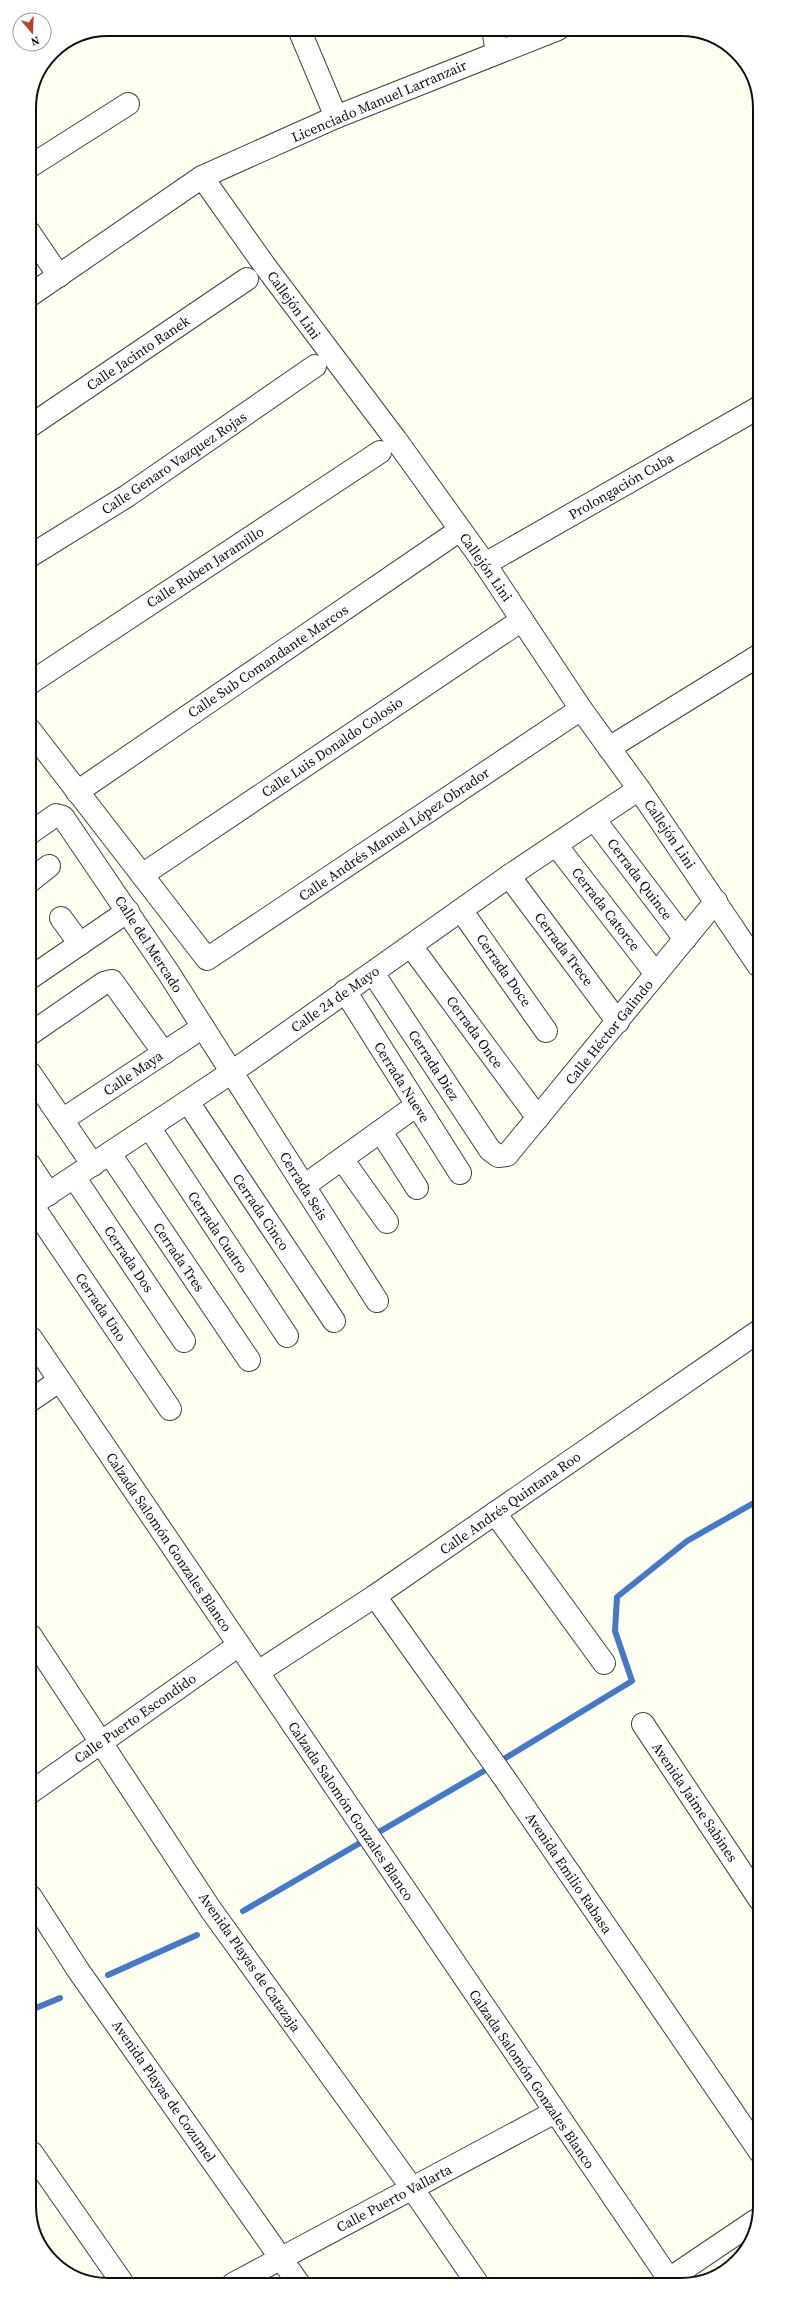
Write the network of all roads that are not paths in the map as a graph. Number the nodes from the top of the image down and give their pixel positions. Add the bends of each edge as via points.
1 (302, 36) edge
2 (494, 36) edge
3 (539, 36) edge
4 (497, 52) junction
5 (128, 104) dead end
6 (336, 117) junction
7 (36, 163) edge
8 (202, 177) junction
9 (36, 242) edge
10 (59, 276) junction
11 (247, 279) dead end
12 (36, 291) edge
13 (315, 366) dead end
14 (753, 411) edge
15 (36, 422) edge
16 (380, 452) dead end
17 (460, 530) junction
18 (36, 552) edge
19 (485, 564) junction
20 (522, 620) junction
21 (753, 659) edge
22 (36, 679) edge
23 (581, 709) junction
24 (36, 738) edge
25 (609, 748) junction
26 (639, 789) junction
27 (77, 792) junction
28 (594, 819) junction
29 (36, 829) edge
30 (556, 845) junction
31 (49, 866) dead end
32 (142, 875) junction
33 (36, 876) edge
34 (509, 876) junction
35 (716, 901) junction
36 (461, 910) junction
37 (128, 911) junction
38 (61, 918) dead end
39 (685, 940) junction
40 (80, 944) junction
41 (411, 946) junction
42 (753, 949) edge
43 (373, 973) junction
44 (36, 974) edge
45 (656, 974) junction
46 (344, 991) junction
47 (618, 1022) junction
48 (203, 1027) junction
49 (36, 1030) edge
50 (546, 1030) dead end
51 (164, 1053) junction
52 (232, 1072) junction
53 (36, 1082) edge
54 (188, 1102) junction
55 (417, 1105) junction
56 (538, 1118) junction
57 (62, 1120) junction
58 (149, 1127) junction
59 (380, 1132) junction
60 (498, 1156) joint
61 (101, 1159) junction
62 (342, 1159) junction
63 (460, 1173) dead end
64 (74, 1178) junction
65 (304, 1186) junction
66 (417, 1188) dead end
67 (37, 1202) edge
68 (387, 1222) dead end
69 (377, 1301) dead end
70 (334, 1322) dead end
71 (287, 1336) dead end
72 (753, 1336) edge
73 (184, 1341) dead end
74 (36, 1346) edge
75 (249, 1360) dead end
76 (59, 1381) junction
77 (36, 1397) edge
78 (170, 1409) dead end
79 (495, 1514) junction
80 (375, 1596) junction
81 (36, 1643) edge
82 (239, 1645) junction
83 (604, 1663) dead end
84 (258, 1672) junction
85 (643, 1724) dead end
86 (102, 1741) junction
87 (36, 1788) edge
88 (753, 1889) edge
89 (36, 1905) edge
90 (555, 2112) junction
91 (753, 2142) edge
92 (36, 2159) edge
93 (412, 2188) junction
94 (751, 2224) edge
95 (282, 2260) junction
96 (119, 2278) edge
97 (245, 2278) edge
98 (295, 2278) edge
99 (473, 2278) edge
100 (668, 2278) edge
101 (674, 2278) edge

1 - 6 street
2 - 4 street
3 - 4 street, Licenciado Manuel Larranzair
4 - 6 street, Licenciado Manuel Larranzair
5 - 7 street
6 - 8 street, Licenciado Manuel Larranzair
8 - 10 street, Licenciado Manuel Larranzair
8 - 17 street, Callejón Lini
9 - 10 street
10 - 12 street, Licenciado Manuel Larranzair
11 - 15 street, Calle Jacinto Ranek
13 - 18 street, Calle Genaro Vazquez Rojas via 127,496
14 - 19 street, Prolongación Cuba
16 - 22 street, Calle Ruben Jaramillo
17 - 19 street, Callejón Lini
17 - 27 street, Calle Sub Comandante Marcos
19 - 20 street, Callejón Lini
20 - 23 street, Callejón Lini
20 - 32 street, Calle Luis Donaldo Colosio
21 - 25 street
23 - 25 street, Callejón Lini
23 - 32 street, Calle Andrés Manuel López Obrador via 207,959
24 - 27 street
25 - 26 street, Callejón Lini
26 - 28 street, Calle 24 de Mayo
26 - 35 street, Callejón Lini
27 - 32 street
28 - 30 street, Calle 24 de Mayo
28 - 39 street, Cerrada Quince
29 - 37 street, Calle del Mercado via 56,815 63,817
30 - 34 street, Calle 24 de Mayo
30 - 45 street, Cerrada Catorce
31 - 33 street
34 - 36 street, Calle 24 de Mayo
34 - 47 street, Cerrada Trece
35 - 39 street, Calle Héctor Galindo
35 - 42 street, Callejón Lini
36 - 41 street, Calle 24 de Mayo
36 - 50 street, Cerrada Doce
37 - 40 street
37 - 48 street, Calle del Mercado
38 - 40 street
39 - 45 street, Calle Héctor Galindo
40 - 44 street
41 - 43 street, Calle 24 de Mayo
41 - 56 street, Cerrada Once
43 - 46 street, Calle 24 de Mayo
43 - 60 street, Cerrada Diez via 490,1150
45 - 47 street, Calle Héctor Galindo
46 - 52 street, Calle 24 de Mayo
46 - 55 street, Cerrada Nueve
47 - 56 street, Calle Héctor Galindo
48 - 51 street, Calle Maya
48 - 52 street, Calle del Mercado
49 - 51 street via 104,983 112,981
51 - 57 street, Calle Maya
52 - 54 street, Calle 24 de Mayo
52 - 65 street, Cerrada Seis
53 - 57 street, Cerrada Tres
54 - 58 street, Calle 24 de Mayo
54 - 70 street, Cerrada Cinco
55 - 59 street
55 - 63 street, Cerrada Nueve
56 - 60 street, Calle Héctor Galindo via 507,1155
57 - 61 street, Cerrada Tres
58 - 61 street, Calle 24 de Mayo
58 - 71 street, Cerrada Cuatro
59 - 62 street
59 - 66 street
61 - 64 street, Calle 24 de Mayo
61 - 75 street, Cerrada Tres
62 - 65 street
62 - 68 street
64 - 67 street, Calle 24 de Mayo
64 - 73 street, Cerrada Dos
65 - 69 street, Cerrada Seis
67 - 78 street, Cerrada Uno
72 - 79 street, Calle Andrés Quintana Roo
74 - 76 street, Calzada Salomón Gonzales Blanco
76 - 77 street
76 - 82 street, Calzada Salomón Gonzales Blanco
79 - 80 street, Calle Andrés Quintana Roo
79 - 83 street
80 - 84 street, Calle Andrés Quintana Roo
80 - 91 street, Avenida Emilio Rabasa via 505,1779
81 - 86 street, Avenida Playas de Catazaja
82 - 84 street, Calzada Salomón Gonzales Blanco
82 - 86 street, Calle Puerto Escondido
84 - 90 street, Calzada Salomón Gonzales Blanco
85 - 88 street, Avenida Jaime Sabines
86 - 87 street, Calle Puerto Escondido
86 - 93 street, Avenida Playas de Catazaja via 211,1910
89 - 95 street, Avenida Playas de Cozumel via 78,1970
90 - 93 street, Calle Puerto Vallarta
90 - 100 street, Calzada Salomón Gonzales Blanco
92 - 96 street
93 - 95 street, Calle Puerto Vallarta
93 - 99 street, Avenida Playas de Catazaja
94 - 101 street
95 - 97 street, Calle Puerto Vallarta
95 - 98 street, Avenida Playas de Cozumel

